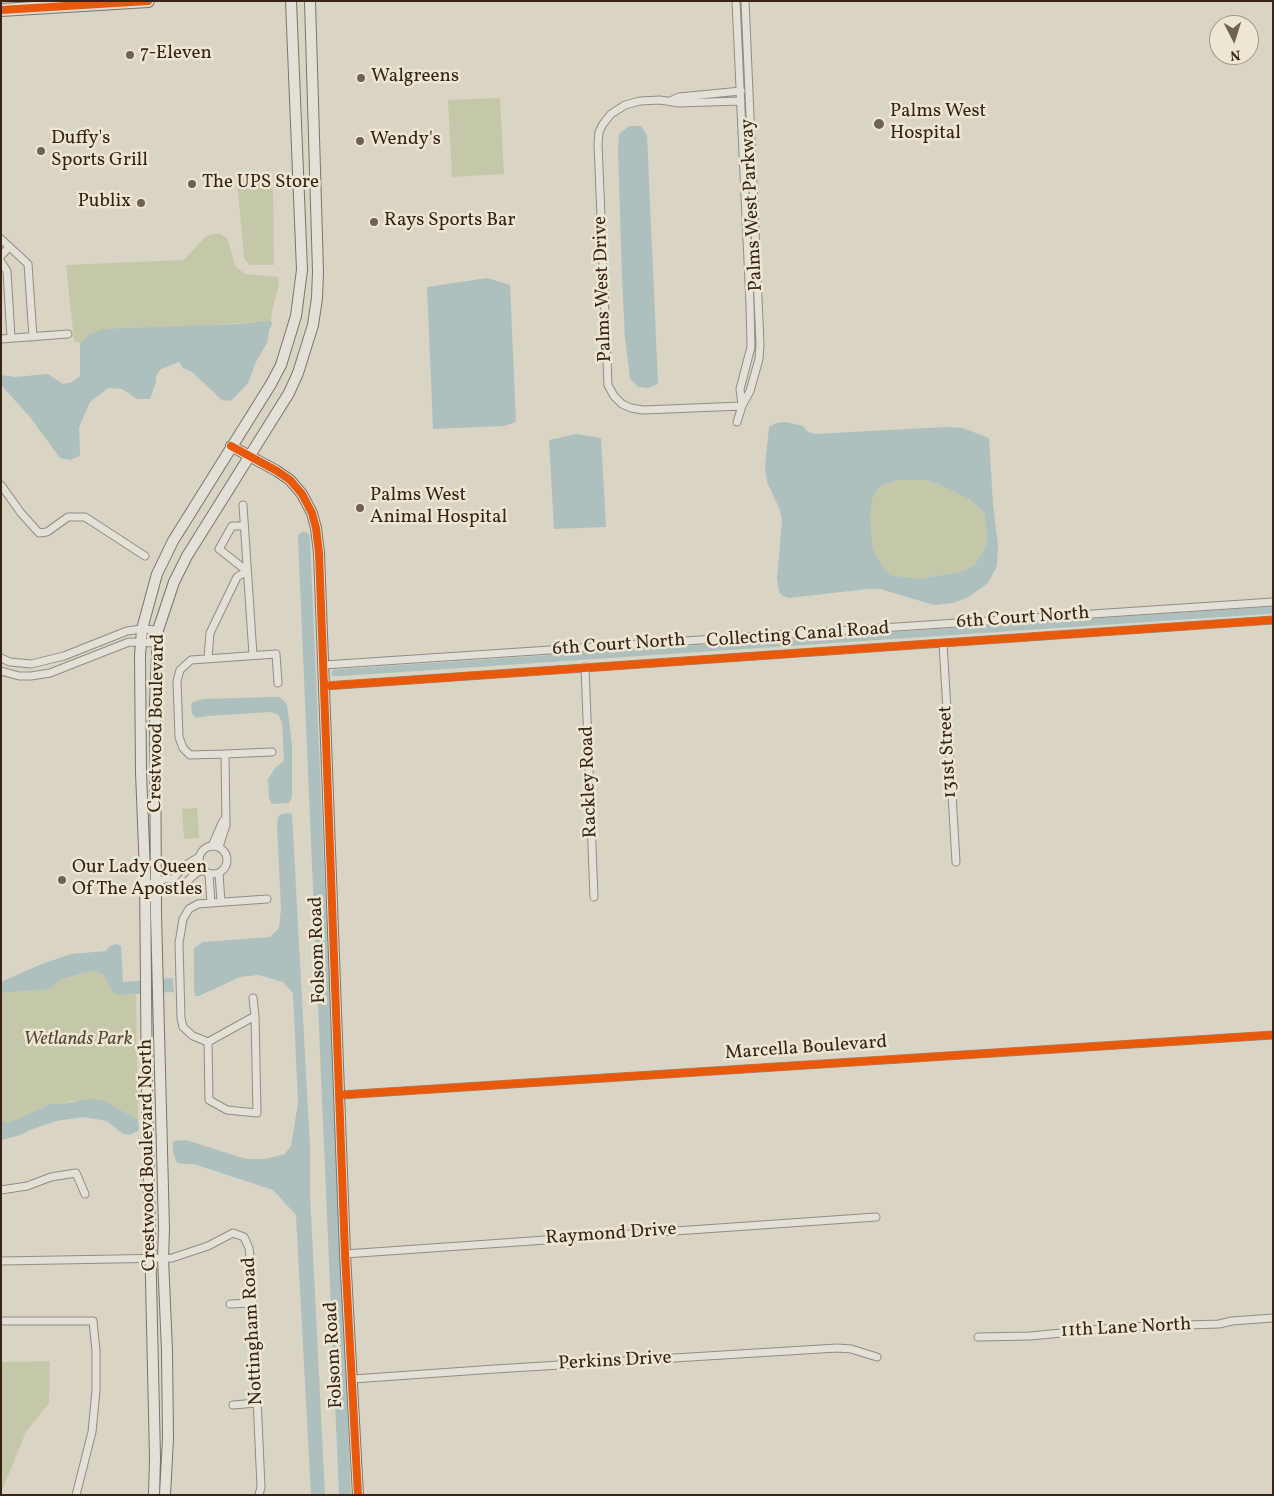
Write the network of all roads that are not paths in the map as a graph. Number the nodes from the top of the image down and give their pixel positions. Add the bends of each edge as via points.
1 (148, 1) edge
2 (291, 1) edge
3 (310, 1) edge
4 (736, 1) edge
5 (744, 1) edge
6 (1, 10) edge
7 (741, 92) junction
8 (670, 100) junction
9 (741, 101) junction
10 (1, 239) edge
11 (9, 246) junction
12 (1, 256) edge
13 (1, 262) edge
14 (68, 334) dead end
15 (33, 337) junction
16 (11, 338) junction
17 (1, 339) edge
18 (742, 406) junction
19 (737, 422) dead end
20 (231, 446) junction
21 (250, 457) junction
22 (1, 485) edge
23 (243, 505) dead end
24 (244, 526) junction
25 (145, 556) dead end
26 (247, 571) junction
27 (1273, 602) edge
28 (1273, 620) edge
29 (142, 629) junction
30 (158, 630) junction
31 (141, 642) junction
32 (157, 643) junction
33 (943, 643) junction
34 (253, 655) junction
35 (1, 658) edge
36 (208, 658) junction
37 (324, 665) junction
38 (585, 667) junction
39 (1, 671) edge
40 (278, 684) dead end
41 (325, 686) junction
42 (272, 752) dead end
43 (225, 754) junction
44 (142, 816) joint
45 (218, 847) junction
46 (199, 857) junction
47 (956, 862) dead end
48 (211, 873) junction
49 (156, 885) junction
50 (145, 886) junction
51 (594, 896) dead end
52 (266, 900) dead end
53 (217, 902) junction
54 (156, 914) joint
55 (253, 998) dead end
56 (255, 1016) junction
57 (1273, 1035) edge
58 (208, 1042) junction
59 (340, 1095) junction
60 (1, 1190) edge
61 (85, 1194) dead end
62 (876, 1218) dead end
63 (346, 1254) junction
64 (163, 1258) junction
65 (151, 1259) junction
66 (1, 1262) edge
67 (253, 1303) junction
68 (230, 1304) dead end
69 (1273, 1318) edge
70 (1, 1321) edge
71 (978, 1337) dead end
72 (877, 1357) dead end
73 (353, 1379) junction
74 (257, 1403) junction
75 (233, 1404) dead end
76 (76, 1495) edge
77 (154, 1495) edge
78 (165, 1495) edge
79 (259, 1495) edge
80 (358, 1495) edge

1 - 6 highway
2 - 20 main road, Crestwood Boulevard via 302,270 300,289 296,316 281,365
3 - 21 main road, Crestwood Boulevard via 317,298 313,324 298,373
4 - 7 street, Palms West Parkway
5 - 18 street, Palms West Parkway via 760,344 750,391
7 - 8 street, Palms West Drive via 679,96
7 - 9 street, Palms West Parkway
8 - 9 street, Palms West Drive via 679,103
8 - 18 street, Palms West Drive via 625,105 611,114 599,132 608,384 622,404 643,410
9 - 18 street, Palms West Parkway via 751,321 751,346 740,389
10 - 11 street
11 - 12 street
11 - 15 street via 29,266
13 - 16 street via 7,271
14 - 15 street
15 - 16 street
16 - 17 street
18 - 19 street, Palms West Parkway
20 - 21 main road, Folsom Road
20 - 29 main road, Crestwood Boulevard via 157,574
21 - 30 main road, Crestwood Boulevard via 187,556 174,582
21 - 37 main road, Folsom Road via 290,480 311,508 319,553
22 - 25 street via 39,533 46,532 68,517 85,517
23 - 24 street
24 - 26 street
24 - 26 street via 232,526 219,549
26 - 34 street
26 - 36 street via 237,577 210,633
27 - 37 street, 6th Court North
28 - 33 street, Collecting Canal Road
29 - 30 street
29 - 31 main road, Crestwood Boulevard
29 - 35 street via 127,631 47,661 21,664
30 - 32 main road, Crestwood Boulevard
31 - 32 street
31 - 39 street via 129,642 50,673 19,676
31 - 44 main road, Crestwood Boulevard
32 - 49 main road, Crestwood Boulevard
33 - 38 street, Collecting Canal Road
33 - 47 street, 131st Street
34 - 36 street
34 - 40 street via 276,654
36 - 43 street via 191,660 180,670 177,681 179,737 190,755
37 - 41 main road, Folsom Road
38 - 41 street, Collecting Canal Road
38 - 51 street, Rackley Road
41 - 59 main road, Folsom Road
42 - 43 street
43 - 45 street via 226,825
44 - 50 main road, Crestwood Boulevard North
45 - 46 street via 203,849
45 - 48 street via 226,854 226,867
46 - 48 street via 198,862
46 - 49 street via 184,866 173,879
48 - 49 street via 195,874 179,889 165,890
48 - 53 street
49 - 50 street
49 - 54 main road, Crestwood Boulevard
50 - 65 main road, Crestwood Boulevard North
52 - 53 street
53 - 58 street via 198,904 189,909 183,919 178,943 183,1027 193,1036
54 - 64 main road, Crestwood Boulevard North
55 - 56 street
56 - 58 street
56 - 58 street via 257,1113 227,1110 209,1100
57 - 59 street, Marcella Boulevard
59 - 63 main road, Folsom Road
60 - 61 street via 76,1173
62 - 63 street, Raymond Drive
63 - 73 main road, Folsom Road
64 - 65 street, Nottingham Road
64 - 67 street, Nottingham Road via 208,1246 233,1233 244,1237 249,1248
64 - 78 main road, Crestwood Boulevard North via 168,1438
65 - 66 street, Nottingham Road
65 - 77 main road, Crestwood Boulevard North
67 - 68 street
67 - 74 street, Nottingham Road
69 - 71 street, 11th Lane North via 1219,1324
70 - 76 street via 93,1321 96,1351 92,1432
72 - 73 street, Perkins Drive via 838,1348
73 - 80 main road, Folsom Road
74 - 75 street
74 - 79 street, Nottingham Road

